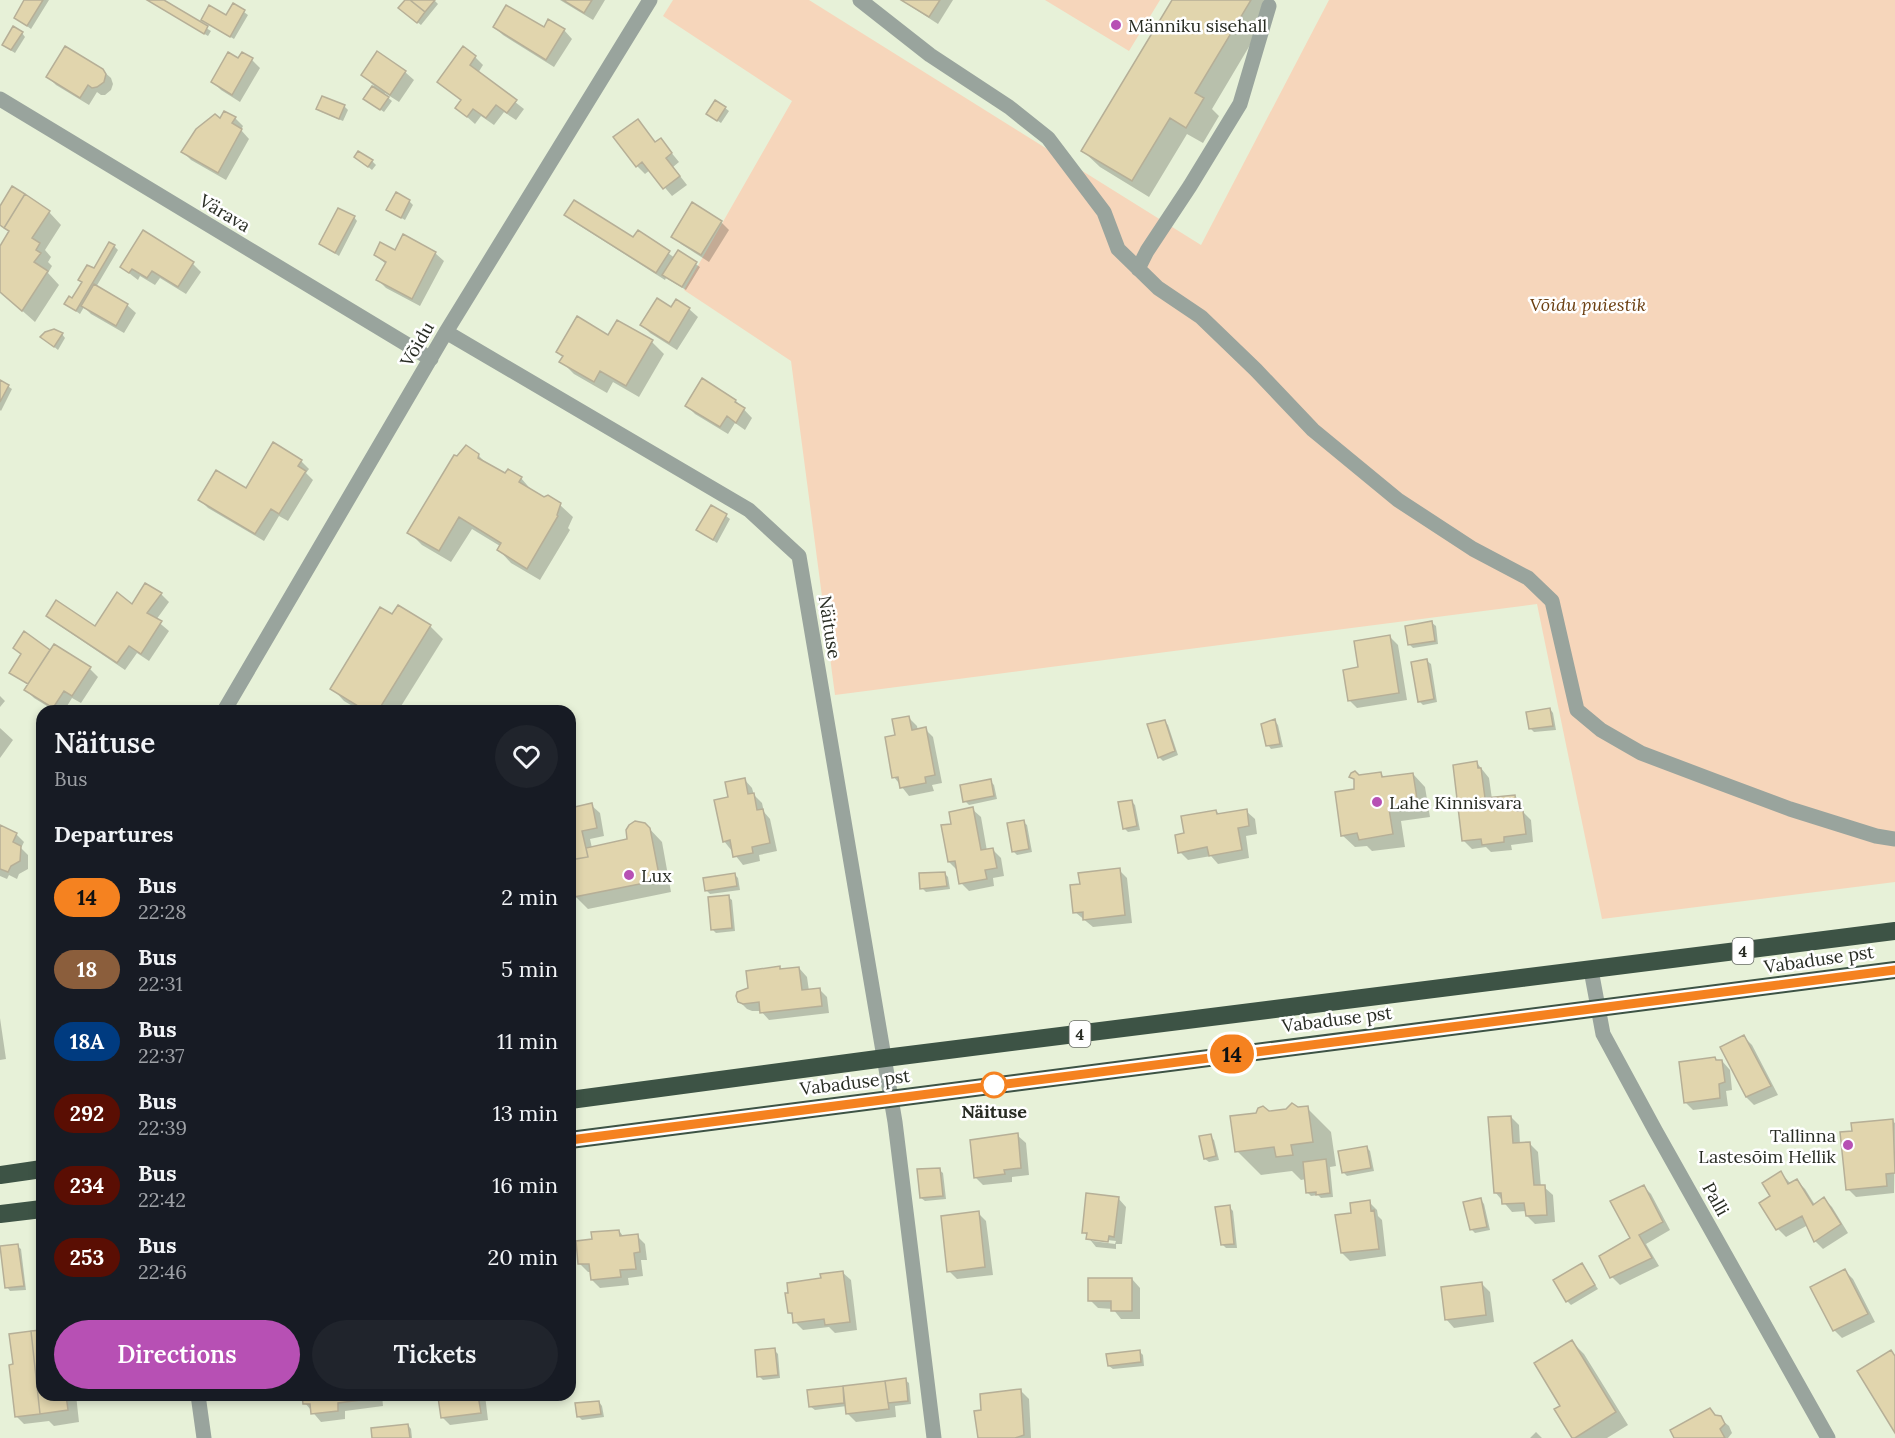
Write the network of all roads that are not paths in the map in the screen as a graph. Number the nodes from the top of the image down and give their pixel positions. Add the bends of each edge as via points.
1 (650, 0) edge
2 (860, 0) edge
3 (1269, 6) dead end
4 (0, 99) edge
5 (1138, 269) junction
6 (447, 332) junction
7 (431, 359) junction
8 (228, 705) edge
9 (1895, 839) edge
10 (1895, 931) edge
11 (1591, 970) junction
12 (1895, 970) edge
13 (1597, 1009) junction
14 (885, 1058) junction
15 (576, 1099) edge
16 (892, 1099) junction
17 (576, 1139) edge
18 (36, 1170) edge
19 (0, 1175) edge
20 (36, 1210) edge
21 (0, 1214) edge
22 (199, 1401) edge
23 (204, 1438) edge
24 (934, 1438) edge
25 (1828, 1438) edge

1 - 6 street, Võidu
2 - 5 street via 1048,138 1104,212 1118,249
3 - 5 street via 1240,104
4 - 7 street, Värava
5 - 9 street via 1201,317 1313,430 1398,500 1473,549 1528,578 1552,602 1577,710 1601,730 1641,753 1715,781
6 - 7 street, Võidu
6 - 14 street, Näituse via 749,510 799,556
7 - 8 street, Võidu
10 - 11 highway, Vabaduse pst / 4
11 - 13 street, Palli
11 - 14 highway, Vabaduse pst / 4
12 - 13 highway, Vabaduse pst / 4
13 - 16 highway, Vabaduse pst / 4
13 - 25 street, Palli via 1603,1034
14 - 15 highway, Vabaduse pst / 4
14 - 16 street, Näituse
16 - 17 highway, Vabaduse pst / 4
16 - 24 street, Näituse
18 - 19 highway
20 - 21 highway
22 - 23 street

